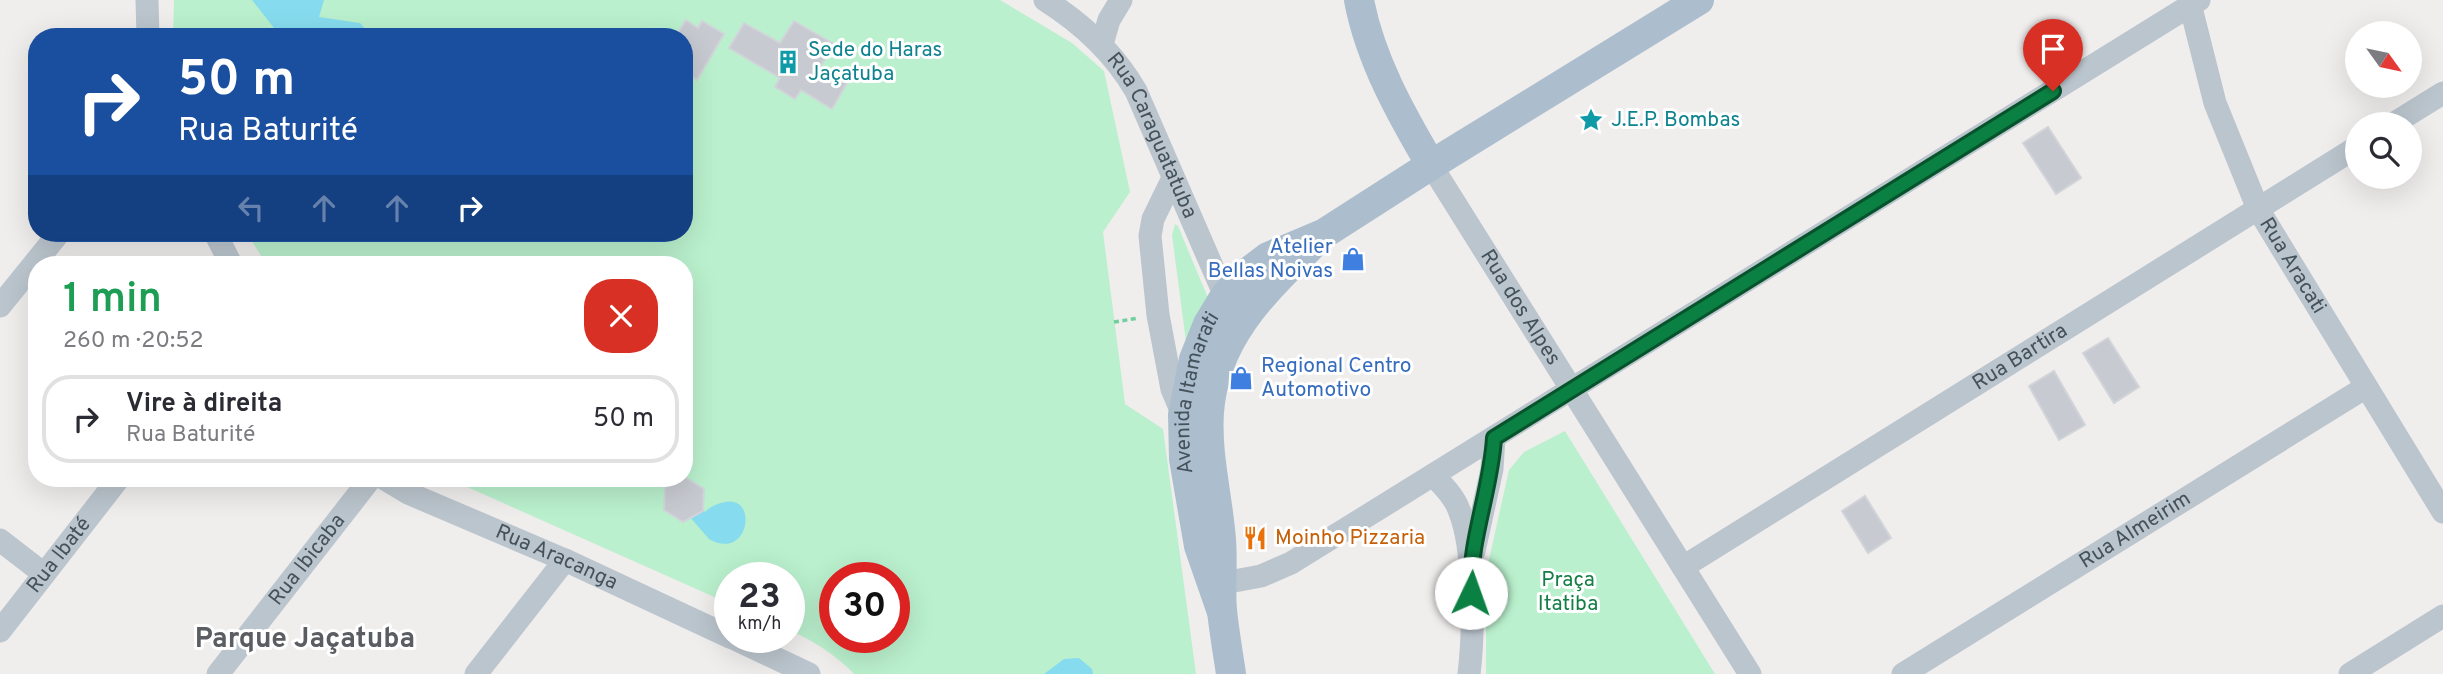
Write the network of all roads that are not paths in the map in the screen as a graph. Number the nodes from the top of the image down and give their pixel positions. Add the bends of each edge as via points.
1 (147, 0) edge
2 (1121, 0) edge
3 (1359, 0) edge
4 (1699, 0) edge
5 (1053, 1) edge
6 (2193, 2) edge
7 (148, 28) edge
8 (1102, 44) junction
9 (2443, 93) edge
10 (2412, 112) edge
11 (2345, 154) edge
12 (1431, 165) junction
13 (1173, 177) junction
14 (2258, 209) junction
15 (1325, 233) junction
16 (52, 242) edge
17 (40, 256) edge
18 (28, 271) edge
19 (1225, 296) junction
20 (0, 306) edge
21 (1212, 385) junction
22 (2366, 387) junction
23 (1571, 389) junction
24 (1183, 415) junction
25 (1494, 438) junction
26 (1433, 475) junction
27 (112, 487) edge
28 (364, 487) edge
29 (398, 487) edge
30 (2443, 512) edge
31 (0, 540) edge
32 (565, 560) junction
33 (1682, 567) junction
34 (1470, 571) junction
35 (44, 574) junction
36 (1219, 594) junction
37 (2443, 616) edge
38 (714, 630) edge
39 (0, 631) edge
40 (763, 653) edge
41 (805, 673) edge
42 (218, 674) edge
43 (476, 674) edge
44 (1231, 674) edge
45 (1469, 674) edge
46 (1750, 674) edge
47 (1903, 674) edge
48 (2350, 674) edge

1 - 7 street
2 - 8 street
3 - 12 main road, Rua dos Alpes via 1379,66
4 - 12 main road, Avenida Itamarati
5 - 8 street, Rua Caraguatatuba
6 - 14 street, Rua Aracati via 2216,103
6 - 23 street
8 - 13 street, Rua Caraguatatuba via 1136,91
9 - 10 street
11 - 14 street, Rua Bartira
12 - 15 main road, Avenida Itamarati
12 - 23 street, Rua dos Alpes
13 - 19 street, Rua Caraguatatuba
13 - 24 street via 1150,236 1158,315 1172,389
14 - 22 street, Rua Aracati
14 - 33 street, Rua Bartira
15 - 19 main road, Avenida Itamarati via 1268,257
15 - 21 main road, Avenida Itamarati via 1251,308 1235,331
16 - 17 street
18 - 20 street
19 - 21 main road via 1228,315 1214,357
19 - 24 main road, Avenida Itamarati via 1194,359
21 - 36 main road, Avenida Itamarati via 1210,446 1221,542
22 - 30 street, Rua Aracati
22 - 47 street, Rua Almeirim
23 - 25 street
23 - 33 street, Rua dos Alpes
24 - 36 main road, Avenida Itamarati via 1184,459 1199,545
25 - 26 street
25 - 34 street
26 - 34 street via 1459,510
26 - 36 street via 1292,563
27 - 35 street, Rua Ibaté
28 - 42 street, Rua Ibicaba
29 - 32 street, Rua Aracanga
31 - 35 street
32 - 38 street, Rua Aracanga
32 - 43 street
33 - 46 street, Rua dos Alpes
34 - 45 street
35 - 39 street, Rua Ibaté
36 - 44 main road, Avenida Itamarati
37 - 48 street
40 - 41 street, Rua Aracanga

